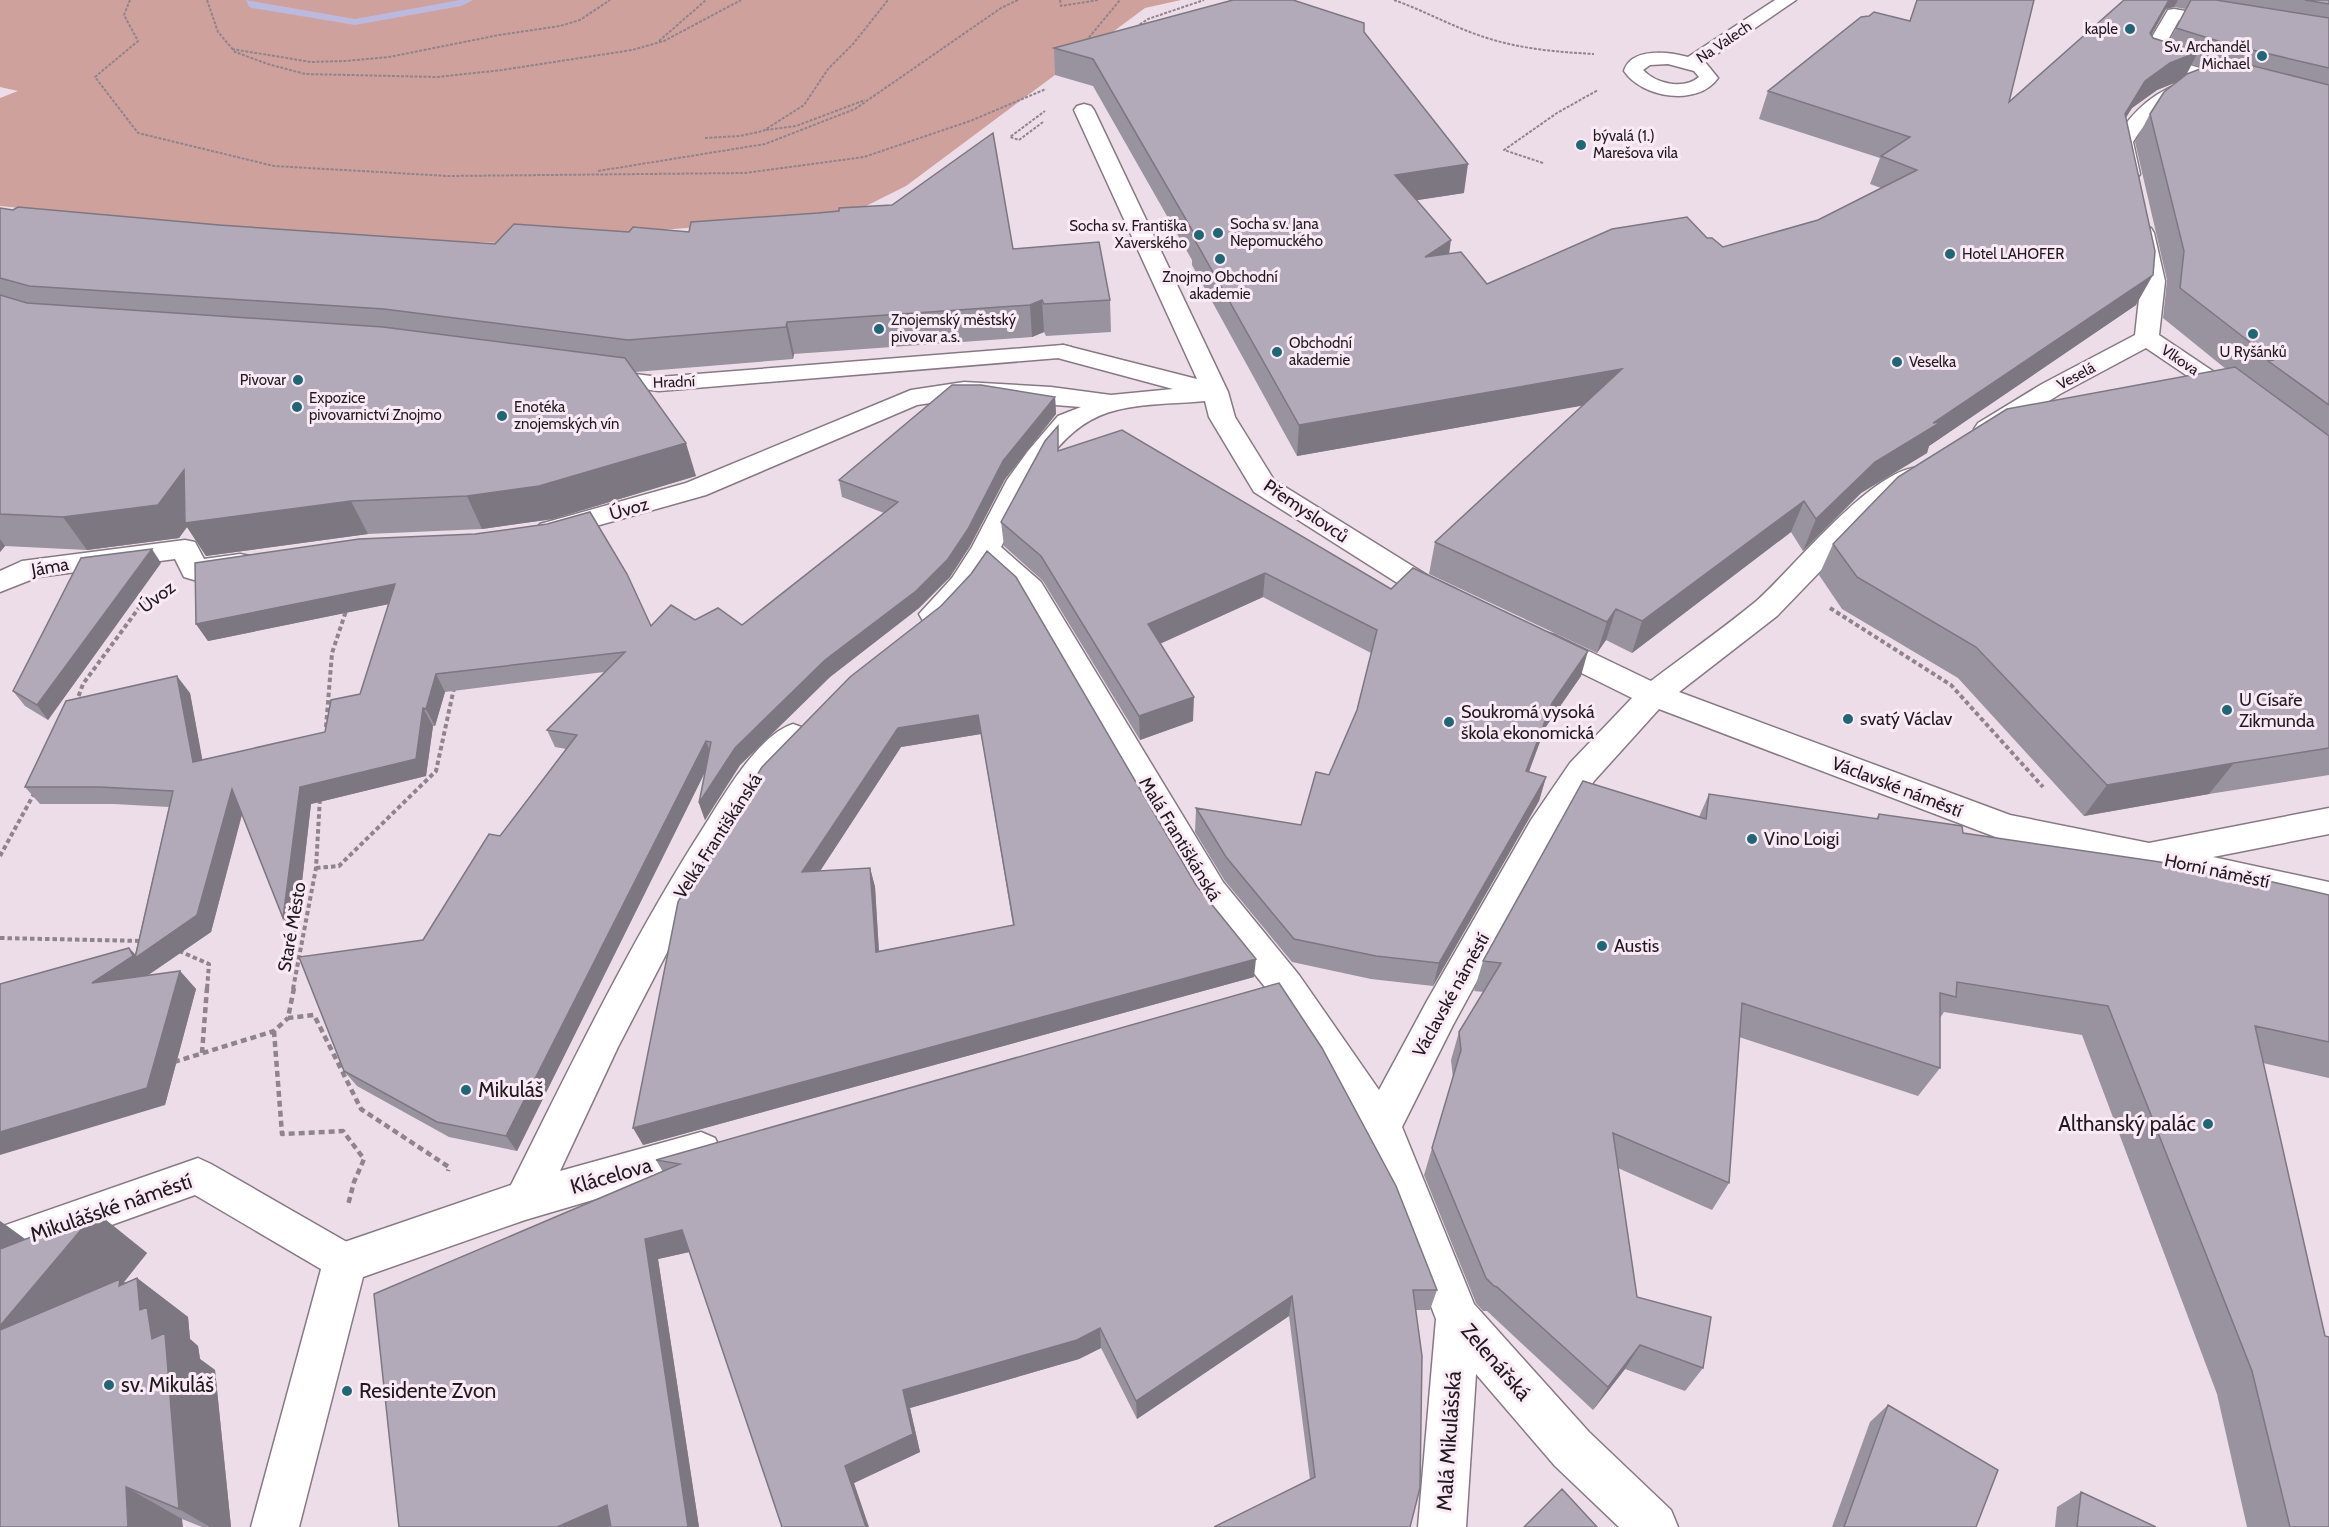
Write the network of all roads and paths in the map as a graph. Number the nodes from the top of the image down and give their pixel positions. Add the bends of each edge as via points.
1 (130, 0) edge
2 (207, 0) edge
3 (610, 0) edge
4 (706, 0) edge
5 (741, 0) edge
6 (888, 0) edge
7 (1018, 0) edge
8 (1060, 0) edge
9 (1098, 0) edge
10 (1120, 0) edge
11 (1204, 0) edge
12 (1394, 0) edge
13 (1787, 0) edge
14 (2240, 25) edge
15 (1130, 32) edge
16 (657, 42) junction
17 (1086, 42) edge
18 (232, 48) junction
19 (1692, 63) junction
20 (1637, 70) junction
21 (2209, 78) junction
22 (1046, 90) dead end
23 (2256, 90) edge
24 (871, 98) junction
25 (1047, 109) dead end
26 (1084, 110) dead end
27 (763, 131) junction
28 (705, 138) dead end
29 (1019, 140) dead end
30 (1543, 163) dead end
31 (586, 173) junction
32 (2133, 188) edge
33 (2138, 212) edge
34 (2147, 338) junction
35 (1064, 352) joint
36 (577, 374) edge
37 (1215, 392) junction
38 (1111, 403) junction
39 (2256, 412) edge
40 (1962, 445) edge
41 (1932, 464) edge
42 (523, 534) edge
43 (986, 549) junction
44 (264, 560) edge
45 (194, 570) junction
46 (0, 582) edge
47 (350, 599) edge
48 (1826, 601) dead end
49 (1474, 609) edge
50 (1517, 629) edge
51 (913, 631) edge
52 (455, 685) edge
53 (1654, 695) junction
54 (72, 712) edge
55 (818, 712) edge
56 (325, 734) edge
57 (39, 783) edge
58 (321, 790) edge
59 (2048, 793) dead end
60 (2329, 821) edge
61 (0, 856) edge
62 (2146, 856) junction
63 (316, 868) junction
64 (2329, 896) edge
65 (0, 938) edge
66 (154, 941) edge
67 (173, 949) edge
68 (288, 1018) junction
69 (273, 1031) junction
70 (202, 1053) junction
71 (168, 1064) dead end
72 (1381, 1126) junction
73 (733, 1142) edge
74 (525, 1200) junction
75 (435, 1231) junction
76 (0, 1246) edge
77 (345, 1262) junction
78 (1458, 1319) junction
79 (274, 1527) edge
80 (1442, 1527) edge
81 (1653, 1527) edge

1 - 31 path via 124,15 138,41 95,77 138,133 274,166 448,176
2 - 18 path via 218,32
3 - 18 path via 579,20 552,28 379,58 322,62 268,57
4 - 16 path
5 - 16 path
6 - 27 path via 828,69 804,105
7 - 24 path
8 - 9 path via 1061,6
10 - 17 path
11 - 15 path via 1148,19
12 - 20 path via 1498,42 1617,56
13 - 19 street, Na Valech
14 - 21 street via 2174,14 2148,59
16 - 18 path via 620,52 437,77 305,74
19 - 20 street, Na Valech via 1669,58 1646,60
19 - 20 street, Na Valech via 1709,78 1690,89 1653,86
20 - 30 path via 1557,113 1504,150
21 - 23 street
21 - 32 street via 2165,96 2140,114 2123,142
22 - 31 path via 864,157 745,173
24 - 27 path via 796,126
24 - 31 path via 855,109 765,144
25 - 29 path via 1010,137
26 - 37 street, Přemyslovců
27 - 28 path
33 - 34 street via 2153,281
34 - 39 street, Vlkova
34 - 40 street, Veselá via 2051,389
35 - 36 lane, Hradní via 659,384
35 - 37 street
37 - 38 street
37 - 49 street, Přemyslovců via 1222,417 1264,486 1420,584
38 - 42 street, Úvoz via 964,390 911,398 696,489 554,530
38 - 43 street via 1067,422 1037,457
41 - 53 street, Václavské náměstí via 1872,501 1766,609
43 - 51 street via 962,585
43 - 72 street, Malá Františkánská via 1031,589 1269,991
44 - 45 street, Úvoz
45 - 46 street, Jáma via 185,549 32,568
45 - 54 path, Úvoz via 141,605 83,684
47 - 56 path via 332,653
48 - 59 path via 1832,610 1951,686
50 - 53 street
52 - 63 path via 436,771 339,866
53 - 62 street, Václavské náměstí via 2006,828
53 - 72 street, Václavské náměstí via 1558,803 1440,1012
55 - 74 street, Velká Františkánská via 753,776 675,902
57 - 61 path
58 - 63 path, Staré Město
60 - 62 street, Horní náměstí
62 - 64 street, Horní náměstí
63 - 68 path, Staré Město
65 - 66 path
67 - 70 path via 209,964
68 - 69 path
68 - 75 path via 314,1015 361,1109 449,1167
69 - 70 path
69 - 77 path via 282,1134 343,1131 364,1159 349,1200
70 - 71 path
72 - 78 street, Zelenářská
73 - 74 street, Klácelova
74 - 75 street, Klácelova
75 - 77 street, Klácelova
76 - 77 lane, Mikulášské náměstí via 198,1176
77 - 79 street
78 - 80 street, Malá Mikulášská
78 - 81 street, Zelenářská via 1572,1449

